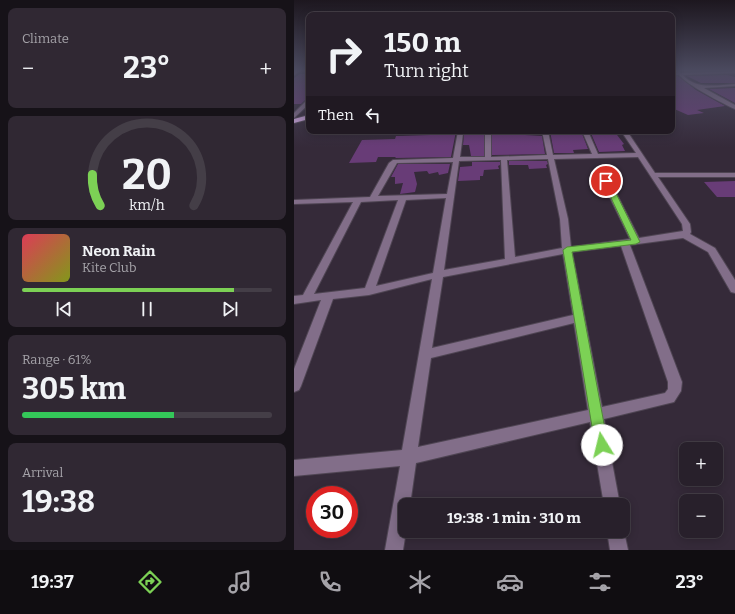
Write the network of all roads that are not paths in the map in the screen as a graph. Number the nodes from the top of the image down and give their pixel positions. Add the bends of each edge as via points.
1 (712, 96) edge
2 (306, 104) edge
3 (735, 104) edge
4 (729, 105) junction
5 (735, 107) edge
6 (294, 116) edge
7 (306, 120) edge
8 (294, 122) edge
9 (460, 134) edge
10 (488, 134) edge
11 (546, 134) edge
12 (586, 134) edge
13 (626, 134) edge
14 (639, 155) junction
15 (596, 156) junction
16 (550, 157) junction
17 (488, 159) junction
18 (504, 159) junction
19 (456, 160) junction
20 (653, 175) junction
21 (735, 175) edge
22 (606, 181) dead end
23 (450, 196) junction
24 (403, 198) junction
25 (373, 199) junction
26 (358, 200) junction
27 (294, 202) edge
28 (688, 237) junction
29 (631, 242) junction
30 (567, 250) junction
31 (510, 261) junction
32 (437, 275) junction
33 (732, 278) edge
34 (735, 289) edge
35 (369, 291) junction
36 (328, 297) junction
37 (306, 299) junction
38 (294, 300) edge
39 (580, 317) junction
40 (426, 354) junction
41 (294, 386) edge
42 (596, 415) junction
43 (408, 457) junction
44 (294, 468) edge
45 (611, 498) edge
46 (617, 538) edge
47 (394, 550) edge
48 (619, 550) edge

1 - 4 street
2 - 6 street
3 - 4 street
4 - 5 street
7 - 8 main road
9 - 19 street
10 - 17 street
11 - 16 street
12 - 15 street
13 - 14 street
14 - 15 street
14 - 20 street
15 - 16 street
16 - 18 street
16 - 30 street via 564,219
17 - 18 street
17 - 19 street
18 - 31 street
19 - 23 street
19 - 25 street via 392,162
20 - 21 street
20 - 28 street via 686,224
22 - 29 street
23 - 24 street
23 - 32 street
24 - 25 street
24 - 35 street
25 - 26 street
26 - 27 street
26 - 37 street
28 - 29 street
28 - 33 street via 712,250
29 - 30 street
29 - 42 street via 675,382 674,391 669,398
30 - 31 street
30 - 39 street
31 - 32 street
32 - 35 street
32 - 40 street
33 - 34 street
35 - 36 street
36 - 37 street
36 - 41 street
37 - 38 street
39 - 40 street
39 - 42 street
40 - 43 street
42 - 43 street
42 - 45 street
43 - 44 street
43 - 47 street
46 - 48 street

